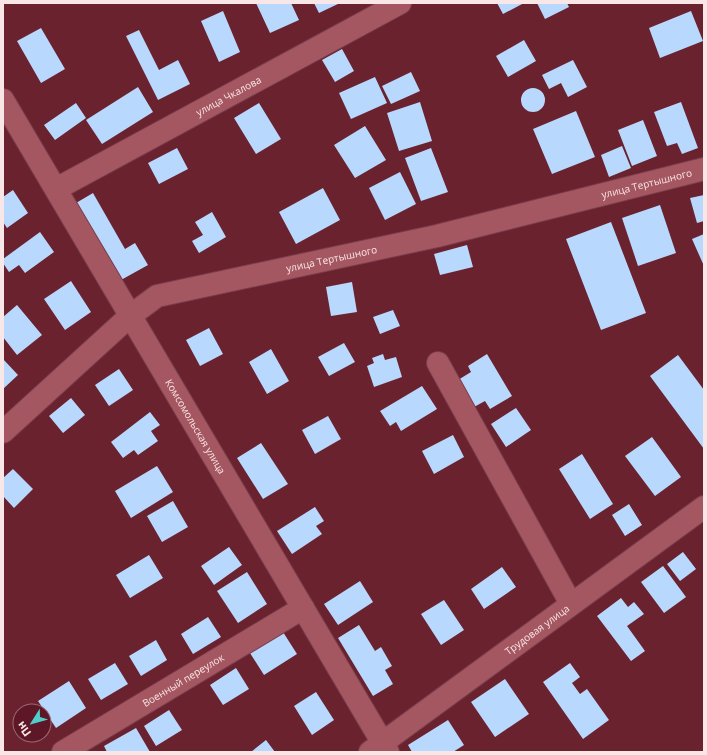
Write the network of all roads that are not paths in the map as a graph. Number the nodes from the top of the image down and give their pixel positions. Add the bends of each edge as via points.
1 (400, 3) edge
2 (3, 100) edge
3 (704, 169) edge
4 (56, 189) junction
5 (130, 316) junction
6 (438, 363) dead end
7 (3, 432) edge
8 (704, 507) edge
9 (571, 604) junction
10 (304, 608) junction
11 (381, 749) edge
12 (64, 752) edge

1 - 4 street, улица Чкалова
2 - 4 street, Комсомольская улица
3 - 5 street, улица Тертышного via 437,236 157,296
4 - 5 street, Комсомольская улица
5 - 7 street, улица Тертышного
5 - 10 street, Комсомольская улица
6 - 9 street
8 - 9 street, Трудовая улица
9 - 11 street, Трудовая улица
10 - 11 street, Комсомольская улица
10 - 12 street, Военный переулок

